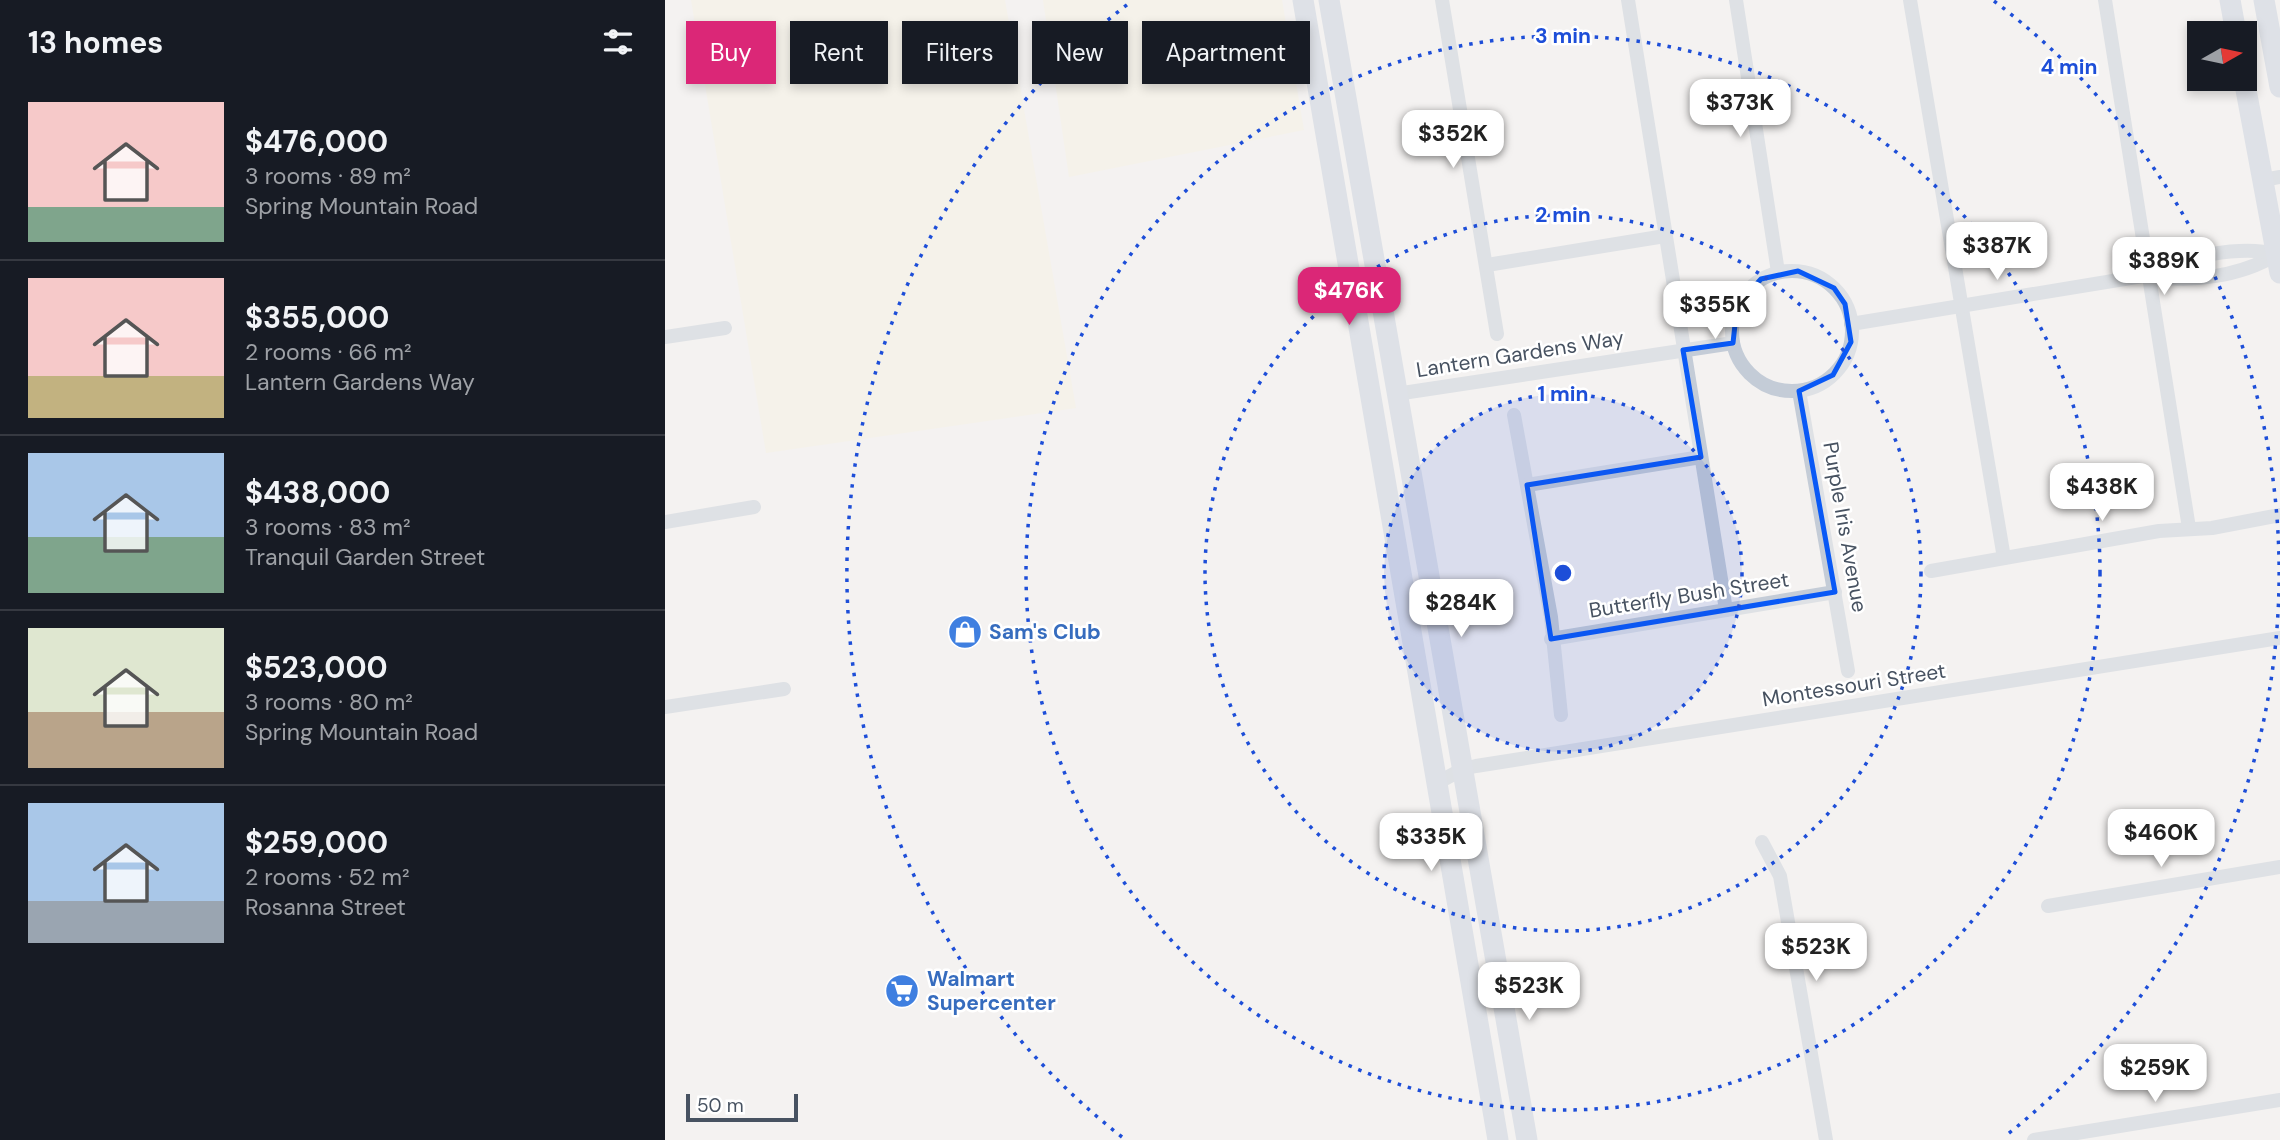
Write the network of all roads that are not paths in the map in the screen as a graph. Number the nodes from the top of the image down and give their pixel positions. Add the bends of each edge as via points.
1 (1303, 0) edge
2 (1329, 0) edge
3 (1442, 0) edge
4 (1628, 0) edge
5 (1736, 0) edge
6 (1910, 0) edge
7 (2105, 0) edge
8 (2230, 0) edge
9 (2264, 0) edge
10 (2234, 21) edge
11 (2280, 87) edge
12 (2247, 91) edge
13 (2271, 179) edge
14 (1341, 229) junction
15 (1665, 236) junction
16 (2279, 260) edge
17 (1487, 265) junction
18 (1778, 272) junction
19 (2148, 275) junction
20 (1962, 305) junction
21 (1851, 324) junction
22 (725, 328) dead end
23 (1497, 334) dead end
24 (665, 337) edge
25 (1733, 343) junction
26 (1683, 350) junction
27 (1799, 391) junction
28 (1369, 393) junction
29 (1397, 394) junction
30 (1514, 415) dead end
31 (1700, 457) junction
32 (1527, 485) junction
33 (754, 507) dead end
34 (2280, 514) edge
35 (1419, 516) junction
36 (665, 522) edge
37 (2189, 528) junction
38 (2004, 558) junction
39 (1931, 571) dead end
40 (1835, 592) junction
41 (1726, 610) junction
42 (2280, 638) edge
43 (1551, 639) junction
44 (1848, 670) dead end
45 (784, 689) dead end
46 (665, 707) edge
47 (1561, 715) dead end
48 (1463, 769) junction
49 (1437, 783) junction
50 (1762, 842) dead end
51 (2280, 866) edge
52 (2048, 906) dead end
53 (2280, 1100) edge
54 (1498, 1140) edge
55 (1527, 1140) edge
56 (1826, 1140) edge
57 (2034, 1140) edge

1 - 14 main road
2 - 29 main road
3 - 17 street
4 - 15 street
5 - 18 street
6 - 20 street
7 - 19 street
8 - 10 main road
9 - 11 main road
12 - 13 main road
13 - 16 main road
14 - 28 main road
14 - 29 main road via 1364,293 1383,382
15 - 17 street
15 - 26 street
16 - 19 street via 2173,281
17 - 23 street
18 - 21 street via 1798,271 1833,288 1845,304
18 - 25 street via 1761,279 1737,306
19 - 20 street
19 - 37 street
20 - 21 street
20 - 38 street
21 - 27 street via 1847,351 1833,375
22 - 24 street
25 - 26 street, Lantern Gardens Way
25 - 27 street via 1749,374 1764,385
26 - 29 street, Lantern Gardens Way
26 - 31 street
27 - 40 street, Purple Iris Avenue
28 - 35 main road via 1384,411
28 - 49 main road
29 - 35 main road
30 - 32 street
31 - 32 street
31 - 41 street
32 - 43 street
33 - 36 street
34 - 37 street
35 - 48 main road
37 - 38 street
38 - 39 street
40 - 41 street, Butterfly Bush Street
40 - 44 street, Purple Iris Avenue
41 - 43 street, Butterfly Bush Street
42 - 48 street, Montessouri Street
43 - 47 street
45 - 46 street
48 - 49 street, Montessouri Street
48 - 55 main road
49 - 54 main road
50 - 56 street via 1780,876
51 - 52 street
53 - 57 street

